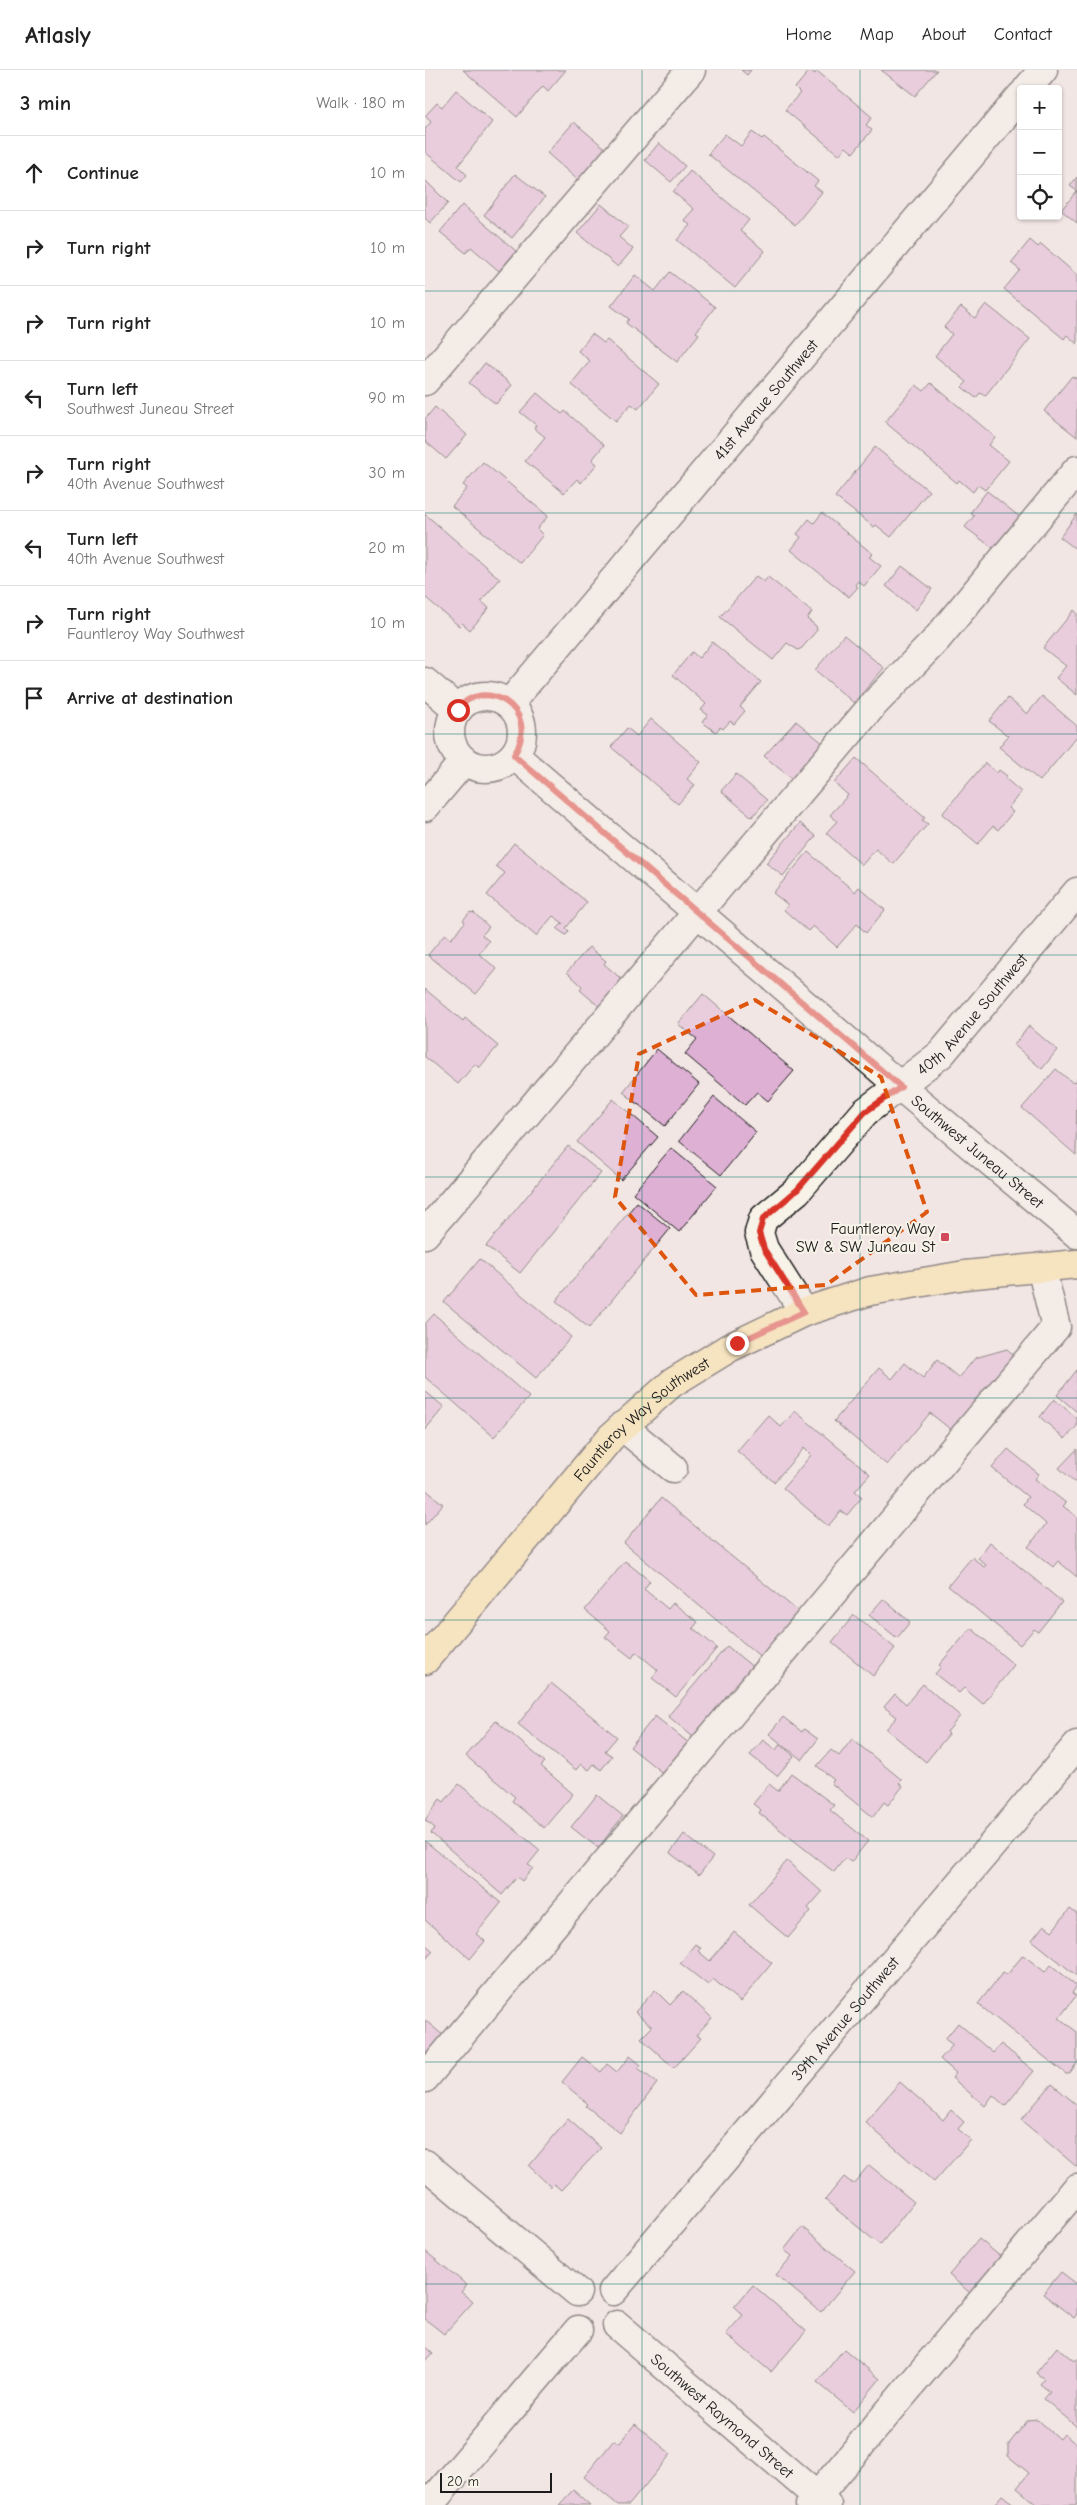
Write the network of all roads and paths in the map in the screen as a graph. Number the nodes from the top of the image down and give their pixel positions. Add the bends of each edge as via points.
1 (691, 70) edge
2 (1043, 70) edge
3 (1030, 85) edge
4 (1017, 101) edge
5 (425, 381) edge
6 (1077, 470) edge
7 (425, 682) edge
8 (509, 704) junction
9 (458, 710) junction
10 (514, 755) junction
11 (464, 761) junction
12 (425, 807) edge
13 (1077, 892) edge
14 (697, 912) junction
15 (901, 1087) junction
16 (425, 1234) edge
17 (1077, 1234) edge
18 (1077, 1264) edge
19 (1041, 1267) junction
20 (804, 1312) junction
21 (622, 1426) junction
22 (673, 1468) dead end
23 (425, 1660) edge
24 (1077, 1745) edge
25 (425, 2078) edge
26 (425, 2164) edge
27 (1077, 2188) edge
28 (613, 2291) junction
29 (577, 2292) junction
30 (617, 2325) junction
31 (578, 2330) junction
32 (818, 2502) edge
33 (429, 2505) edge

1 - 5 street
2 - 3 street
4 - 8 street, 41st Avenue Southwest
6 - 14 street via 936,640 873,705
7 - 9 street
8 - 9 street via 493,696 481,696
8 - 10 street via 521,720 523,732
9 - 11 street via 451,726 451,738
10 - 11 street via 493,767
10 - 14 street, Southwest Juneau Street
11 - 12 street
13 - 15 street, 40th Avenue Southwest via 941,1054
14 - 15 street, Southwest Juneau Street
14 - 16 street
15 - 17 street, Southwest Juneau Street
15 - 20 street, 40th Avenue Southwest via 865,1112 797,1190 763,1219 759,1233 764,1249
18 - 19 main road, Fauntleroy Way Southwest
19 - 20 main road, Fauntleroy Way Southwest via 965,1274 870,1291
19 - 25 street via 1056,1327 823,1591
20 - 21 main road, Fauntleroy Way Southwest via 737,1343 671,1383
21 - 22 street
21 - 23 main road, Fauntleroy Way Southwest
24 - 28 street, 39th Avenue Southwest
26 - 29 street
27 - 32 street
28 - 29 street via 596,2284 587,2285
28 - 30 street via 622,2312
29 - 31 street via 569,2304 569,2313
30 - 31 street via 601,2337
30 - 32 street, Southwest Raymond Street
31 - 33 street

